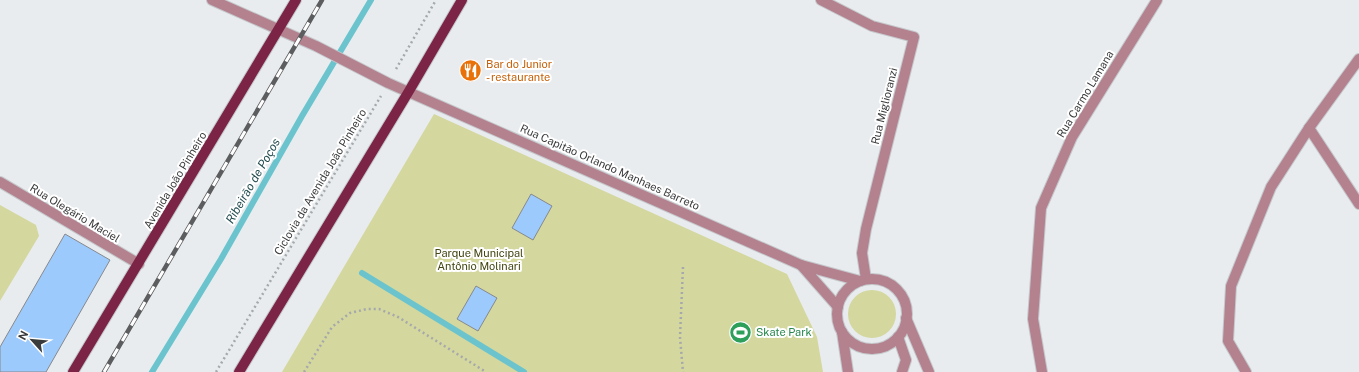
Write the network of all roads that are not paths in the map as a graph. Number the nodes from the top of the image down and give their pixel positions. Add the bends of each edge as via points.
1 (212, 0) edge
2 (296, 0) edge
3 (462, 0) edge
4 (821, 0) edge
5 (1157, 0) edge
6 (279, 29) junction
7 (1359, 59) edge
8 (408, 91) junction
9 (1309, 128) junction
10 (0, 182) edge
11 (1359, 204) edge
12 (139, 264) junction
13 (801, 265) junction
14 (863, 280) junction
15 (838, 307) junction
16 (906, 318) junction
17 (842, 332) junction
18 (898, 337) junction
19 (73, 372) edge
20 (239, 372) edge
21 (848, 372) edge
22 (902, 372) edge
23 (929, 372) edge
24 (1042, 372) edge
25 (1246, 372) edge

1 - 6 street, Rua Capitão Orlando Manhaes Barreto
2 - 6 main road, Avenida João Pinheiro
3 - 8 main road
4 - 14 street, Rua Miglioranzi via 872,26 914,37 866,229 862,254
5 - 24 street, Rua Carmo Lamana via 1072,137 1041,208 1033,319
6 - 8 street, Rua Capitão Orlando Manhaes Barreto
6 - 12 main road, Avenida João Pinheiro
7 - 9 street
8 - 13 street, Rua Capitão Orlando Manhaes Barreto
8 - 20 main road
9 - 11 street
9 - 25 street via 1271,187 1231,286 1228,342
10 - 12 street, Rua Olegário Maciel
12 - 19 main road, Avenida João Pinheiro
13 - 14 street, Rua Capitão Orlando Manhaes Barreto
13 - 15 street
14 - 15 street via 850,287 842,296
14 - 16 street via 877,279 896,288 906,307
15 - 17 street via 837,316
16 - 18 street via 904,328
16 - 23 street
17 - 18 street via 858,346 868,348 880,348
17 - 21 street
18 - 22 street via 906,360

